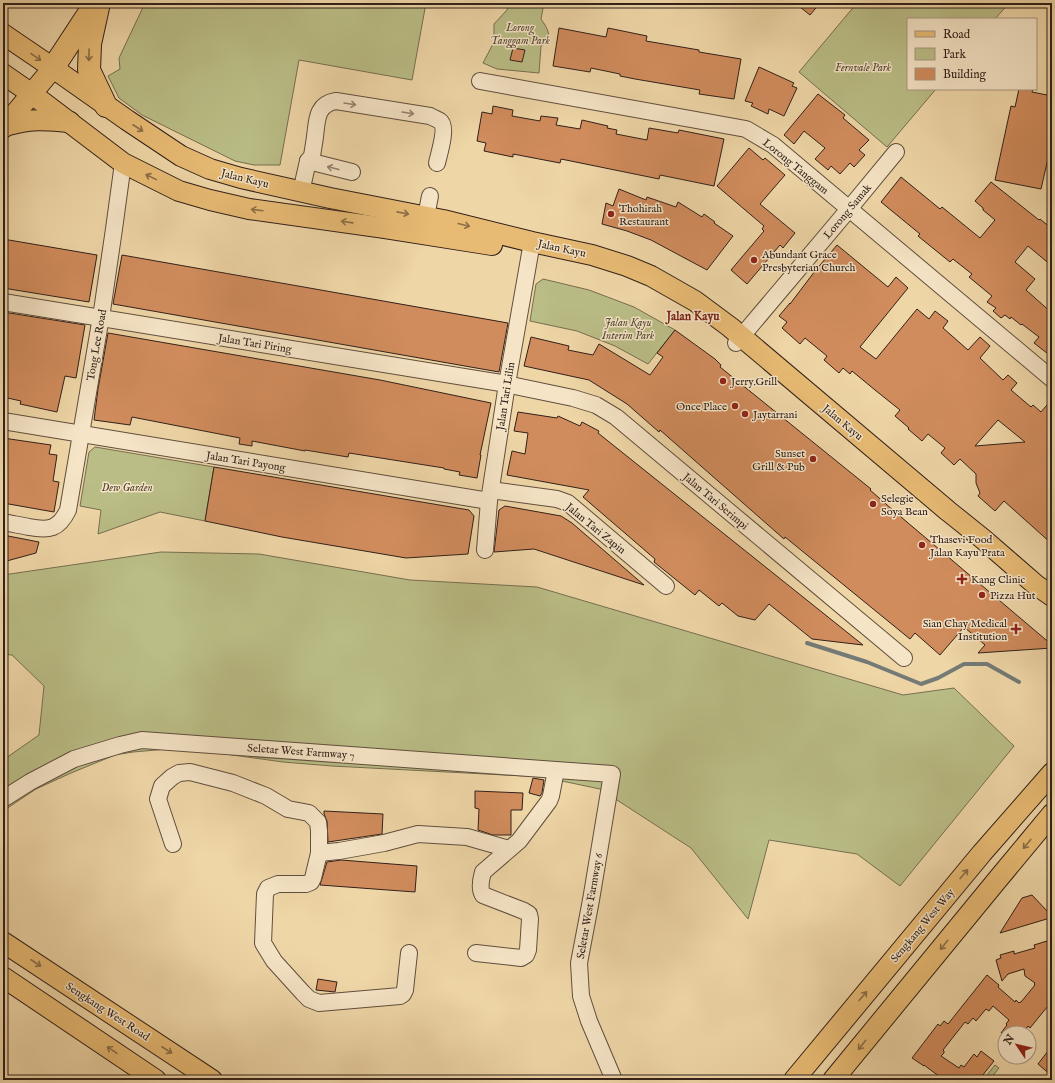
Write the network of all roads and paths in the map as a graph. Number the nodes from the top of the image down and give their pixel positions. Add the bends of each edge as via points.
1 (96, 3) edge
2 (99, 3) edge
3 (3, 34) edge
4 (53, 68) junction
5 (3, 74) edge
6 (480, 81) dead end
7 (32, 94) junction
8 (106, 106) junction
9 (70, 122) junction
10 (4, 127) edge
11 (896, 152) dead end
12 (311, 160) junction
13 (123, 163) junction
14 (437, 163) dead end
15 (352, 172) dead end
16 (304, 193) junction
17 (430, 196) dead end
18 (849, 209) junction
19 (303, 216) junction
20 (424, 225) junction
21 (531, 246) junction
22 (3, 302) edge
23 (101, 318) junction
24 (739, 340) junction
25 (1052, 379) edge
26 (506, 384) junction
27 (3, 421) edge
28 (81, 434) junction
29 (490, 496) junction
30 (3, 522) edge
31 (485, 550) dead end
32 (666, 586) dead end
33 (1052, 596) edge
34 (1052, 611) edge
35 (904, 658) dead end
36 (556, 770) junction
37 (1050, 773) edge
38 (612, 774) joint
39 (3, 799) edge
40 (1052, 814) edge
41 (174, 844) dead end
42 (509, 849) junction
43 (319, 852) junction
44 (3, 942) edge
45 (476, 953) dead end
46 (410, 954) dead end
47 (3, 977) edge
48 (156, 1080) edge
49 (212, 1080) edge
50 (614, 1080) edge
51 (794, 1080) edge
52 (834, 1080) edge

1 - 4 highway
2 -> 8 highway via 90,44 89,70
3 -> 4 main road, Jalan Kayu
4 - 7 main road
4 - 8 main road, Jalan Kayu
5 - 7 main road, Jalan Kayu
6 - 18 street, Lorong Tanggam via 746,129 773,145
7 - 9 main road, Jalan Kayu
7 - 10 main road
8 -> 16 main road, Jalan Kayu via 181,156 210,169
9 - 10 main road via 39,120
9 - 13 main road, Jalan Kayu
11 - 18 street, Lorong Samak
12 -> 14 street via 318,115 326,105 336,102 430,116 441,122 443,129
15 -> 12 street
12 - 16 street
19 -> 13 main road, Jalan Kayu via 249,209 179,191
13 - 23 street, Tong Lee Road
16 - 19 street
16 -> 20 main road, Jalan Kayu via 354,204
17 - 20 street
18 - 24 street, Lorong Samak
18 - 25 street, Lorong Tanggam
20 -> 19 main road, Jalan Kayu
20 - 21 main road, Jalan Kayu via 444,220
21 - 24 main road, Jalan Kayu via 590,263 649,285 692,308
21 - 26 street, Jalan Tari Lilin
22 - 23 street, Jalan Tari Piring
23 - 26 street, Jalan Tari Piring
23 - 28 street, Tong Lee Road
24 - 33 main road, Jalan Kayu via 880,452
24 - 34 main road, Jalan Kayu
26 - 29 street, Jalan Tari Lilin
26 - 35 street, Jalan Tari Serimpi via 573,398 596,405 616,417
27 - 28 street, Jalan Tari Payong
28 - 29 street, Jalan Tari Payong
28 - 30 street, Tong Lee Road via 68,510 64,518 51,528 41,529
29 - 31 street, Jalan Tari Lilin
29 - 32 street, Jalan Tari Zapin via 557,499 568,503
36 - 38 street, Seletar West Farmway 7
36 - 39 street, Seletar West Farmway 7 via 142,740 74,759
36 - 42 street via 549,801 519,841
51 -> 37 main road, Sengkang West Way
38 - 50 street, Seletar West Farmway 6 via 579,963 581,996
40 -> 52 main road
41 - 43 street via 158,799 162,786 172,777 190,772 233,783 266,796 288,809 309,812 318,822
42 - 43 street via 467,837 418,834 384,843
42 - 45 street via 483,872 481,892 529,914 528,950 521,958
43 - 46 street via 311,882 278,884 268,888 265,894 263,943 274,961 309,999 320,1003 400,996 405,990
44 -> 49 main road, Sengkang West Road
48 -> 47 main road

